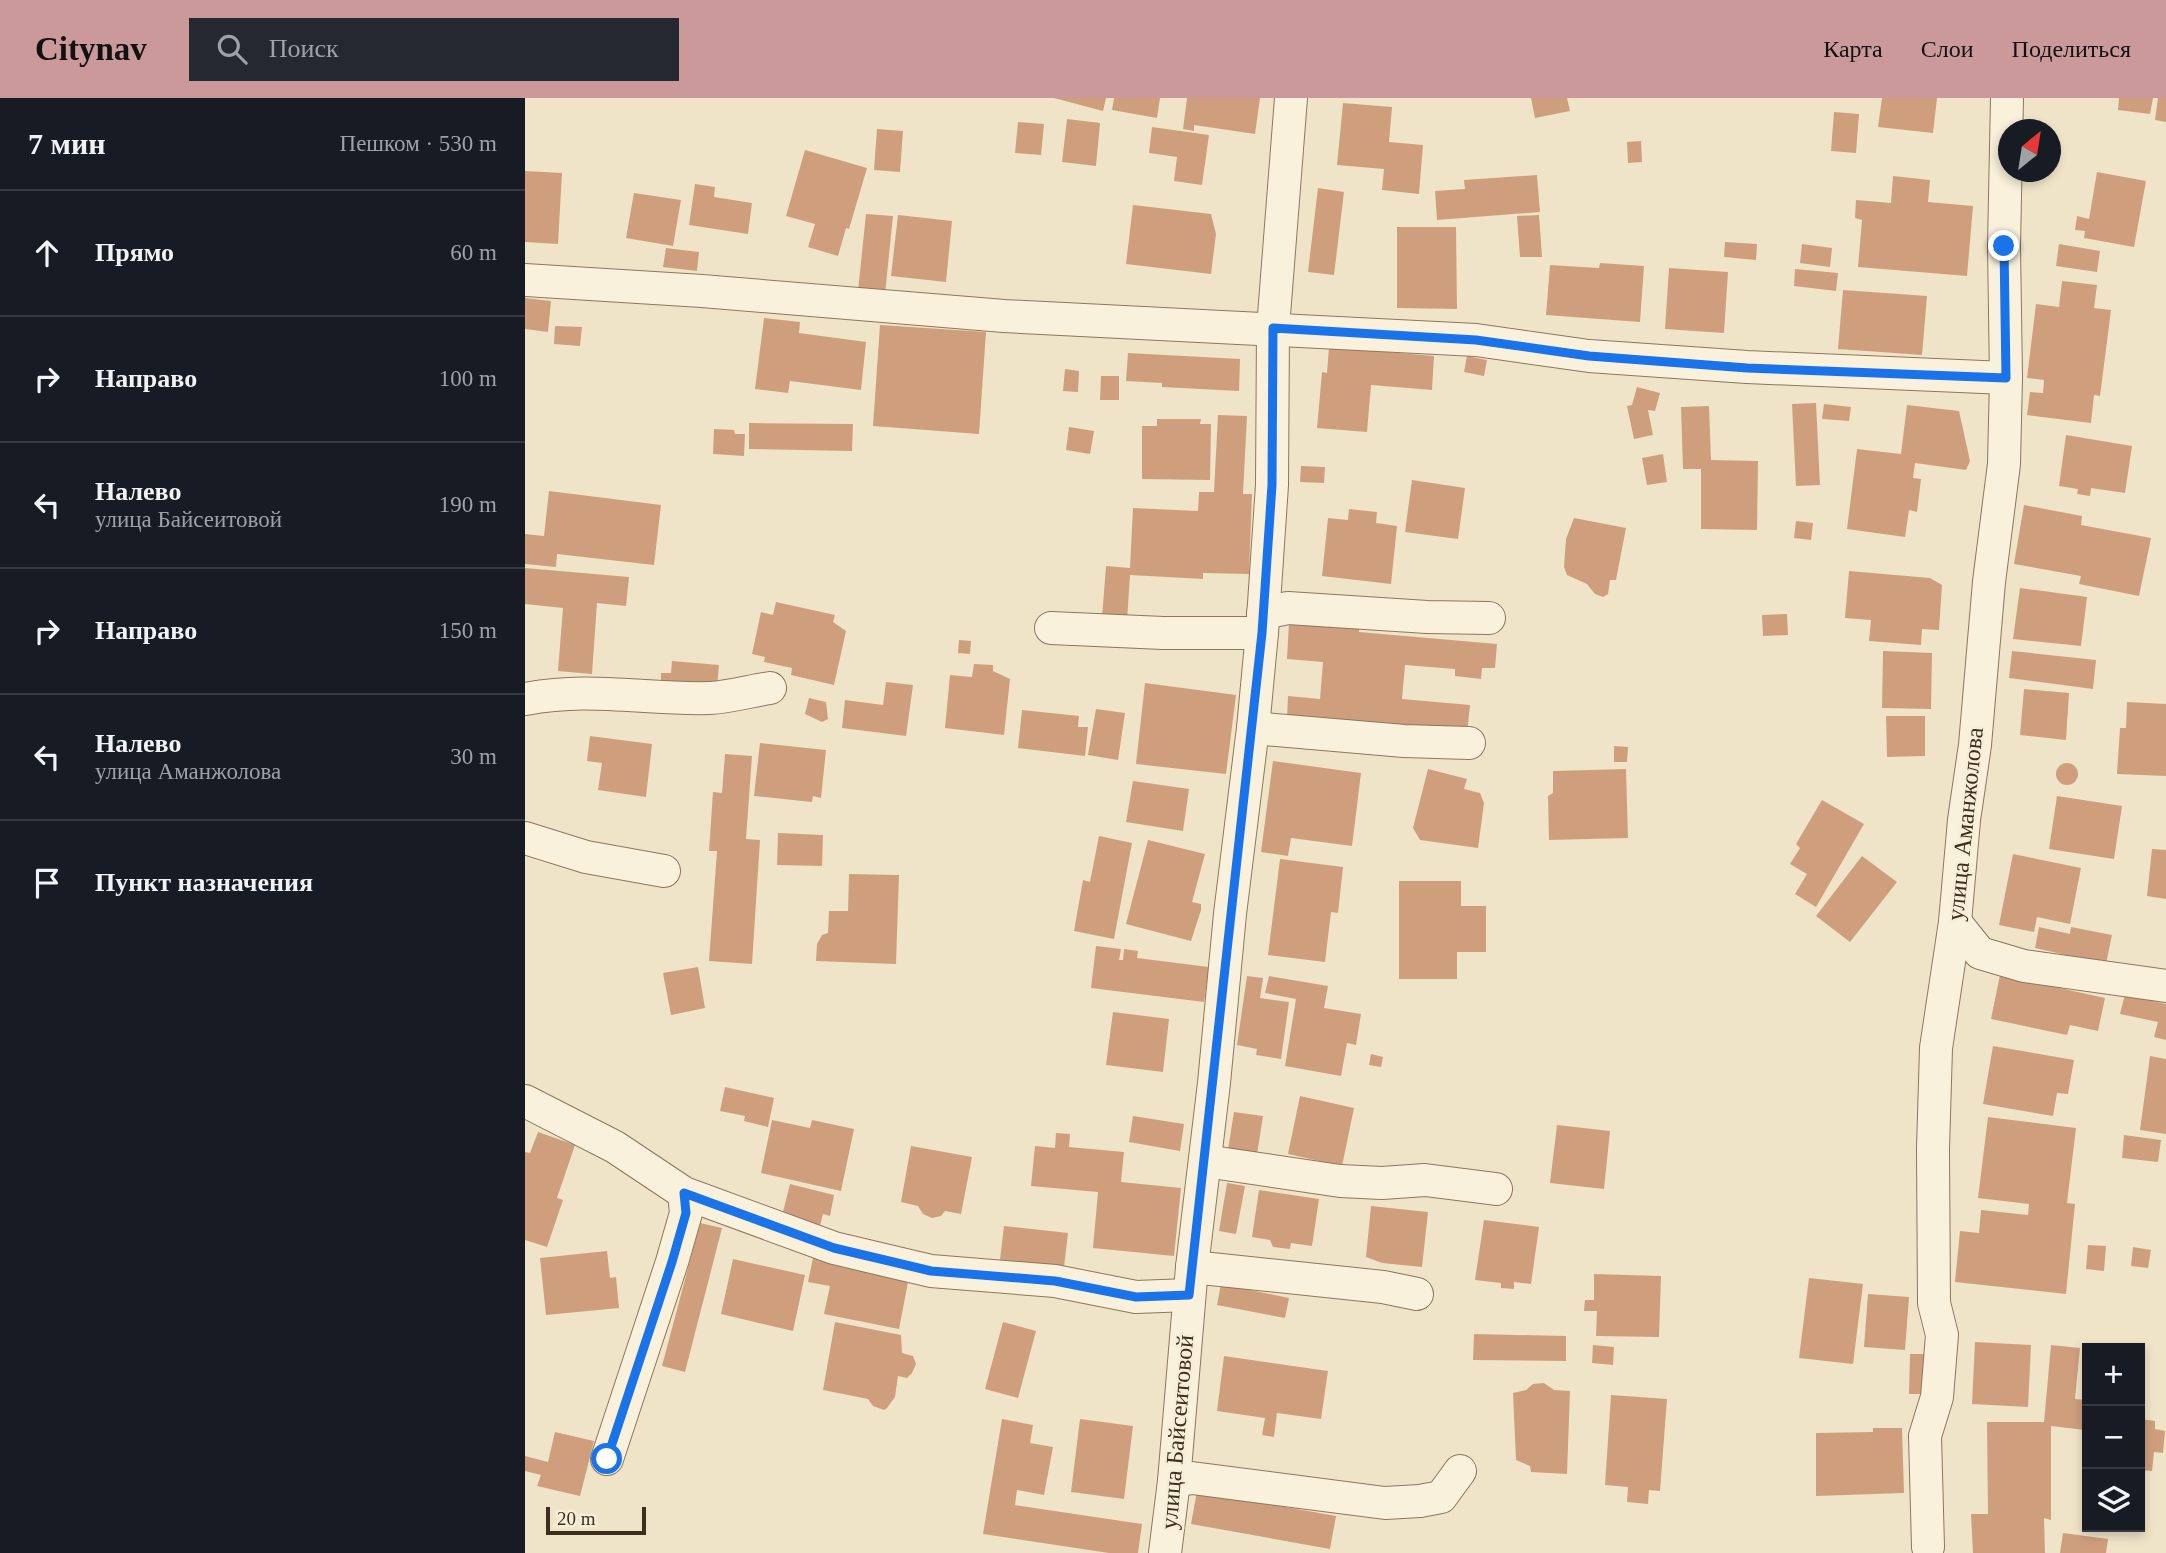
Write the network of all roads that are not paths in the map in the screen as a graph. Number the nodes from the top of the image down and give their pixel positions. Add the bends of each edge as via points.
1 (1291, 98) edge
2 (2007, 98) edge
3 (525, 280) edge
4 (1273, 328) junction
5 (2006, 378) junction
6 (1489, 618) dead end
7 (1263, 623) junction
8 (1051, 628) dead end
9 (769, 688) dead end
10 (525, 699) edge
11 (1253, 728) junction
12 (1469, 744) dead end
13 (525, 838) edge
14 (664, 871) dead end
15 (1955, 922) junction
16 (2166, 986) edge
17 (525, 1101) edge
18 (1205, 1161) junction
19 (1496, 1188) dead end
20 (684, 1193) junction
21 (1191, 1281) junction
22 (1417, 1294) dead end
23 (607, 1459) dead end
24 (1460, 1471) dead end
25 (1174, 1481) junction
26 (1928, 1546) dead end
27 (1165, 1553) edge

1 - 4 street, улица Байсеитовой
2 - 5 street, улица Аманжолова
3 - 4 street via 1005,316
4 - 5 street via 1476,340 1589,356 1747,368
4 - 7 street, улица Байсеитовой via 1272,485
5 - 15 street, улица Аманжолова via 2004,464
6 - 7 street via 1288,608
7 - 8 street via 1163,633
7 - 11 street, улица Байсеитовой
9 - 10 street via 712,698 600,692
11 - 12 street
11 - 18 street, улица Байсеитовой
13 - 14 street
15 - 16 street via 1980,953 2024,966
15 - 26 street, улица Аманжолова via 1936,1048 1934,1293 1942,1335 1937,1397 1925,1436
17 - 20 street via 615,1147
18 - 19 street via 1340,1181 1425,1180
18 - 21 street, улица Байсеитовой
20 - 21 street via 834,1248 931,1271 1055,1281 1136,1297
20 - 23 street via 686,1213
21 - 22 street via 1383,1287
21 - 25 street, улица Байсеитовой
24 - 25 street via 1441,1497 1385,1503 1192,1478
25 - 27 street, улица Байсеитовой

